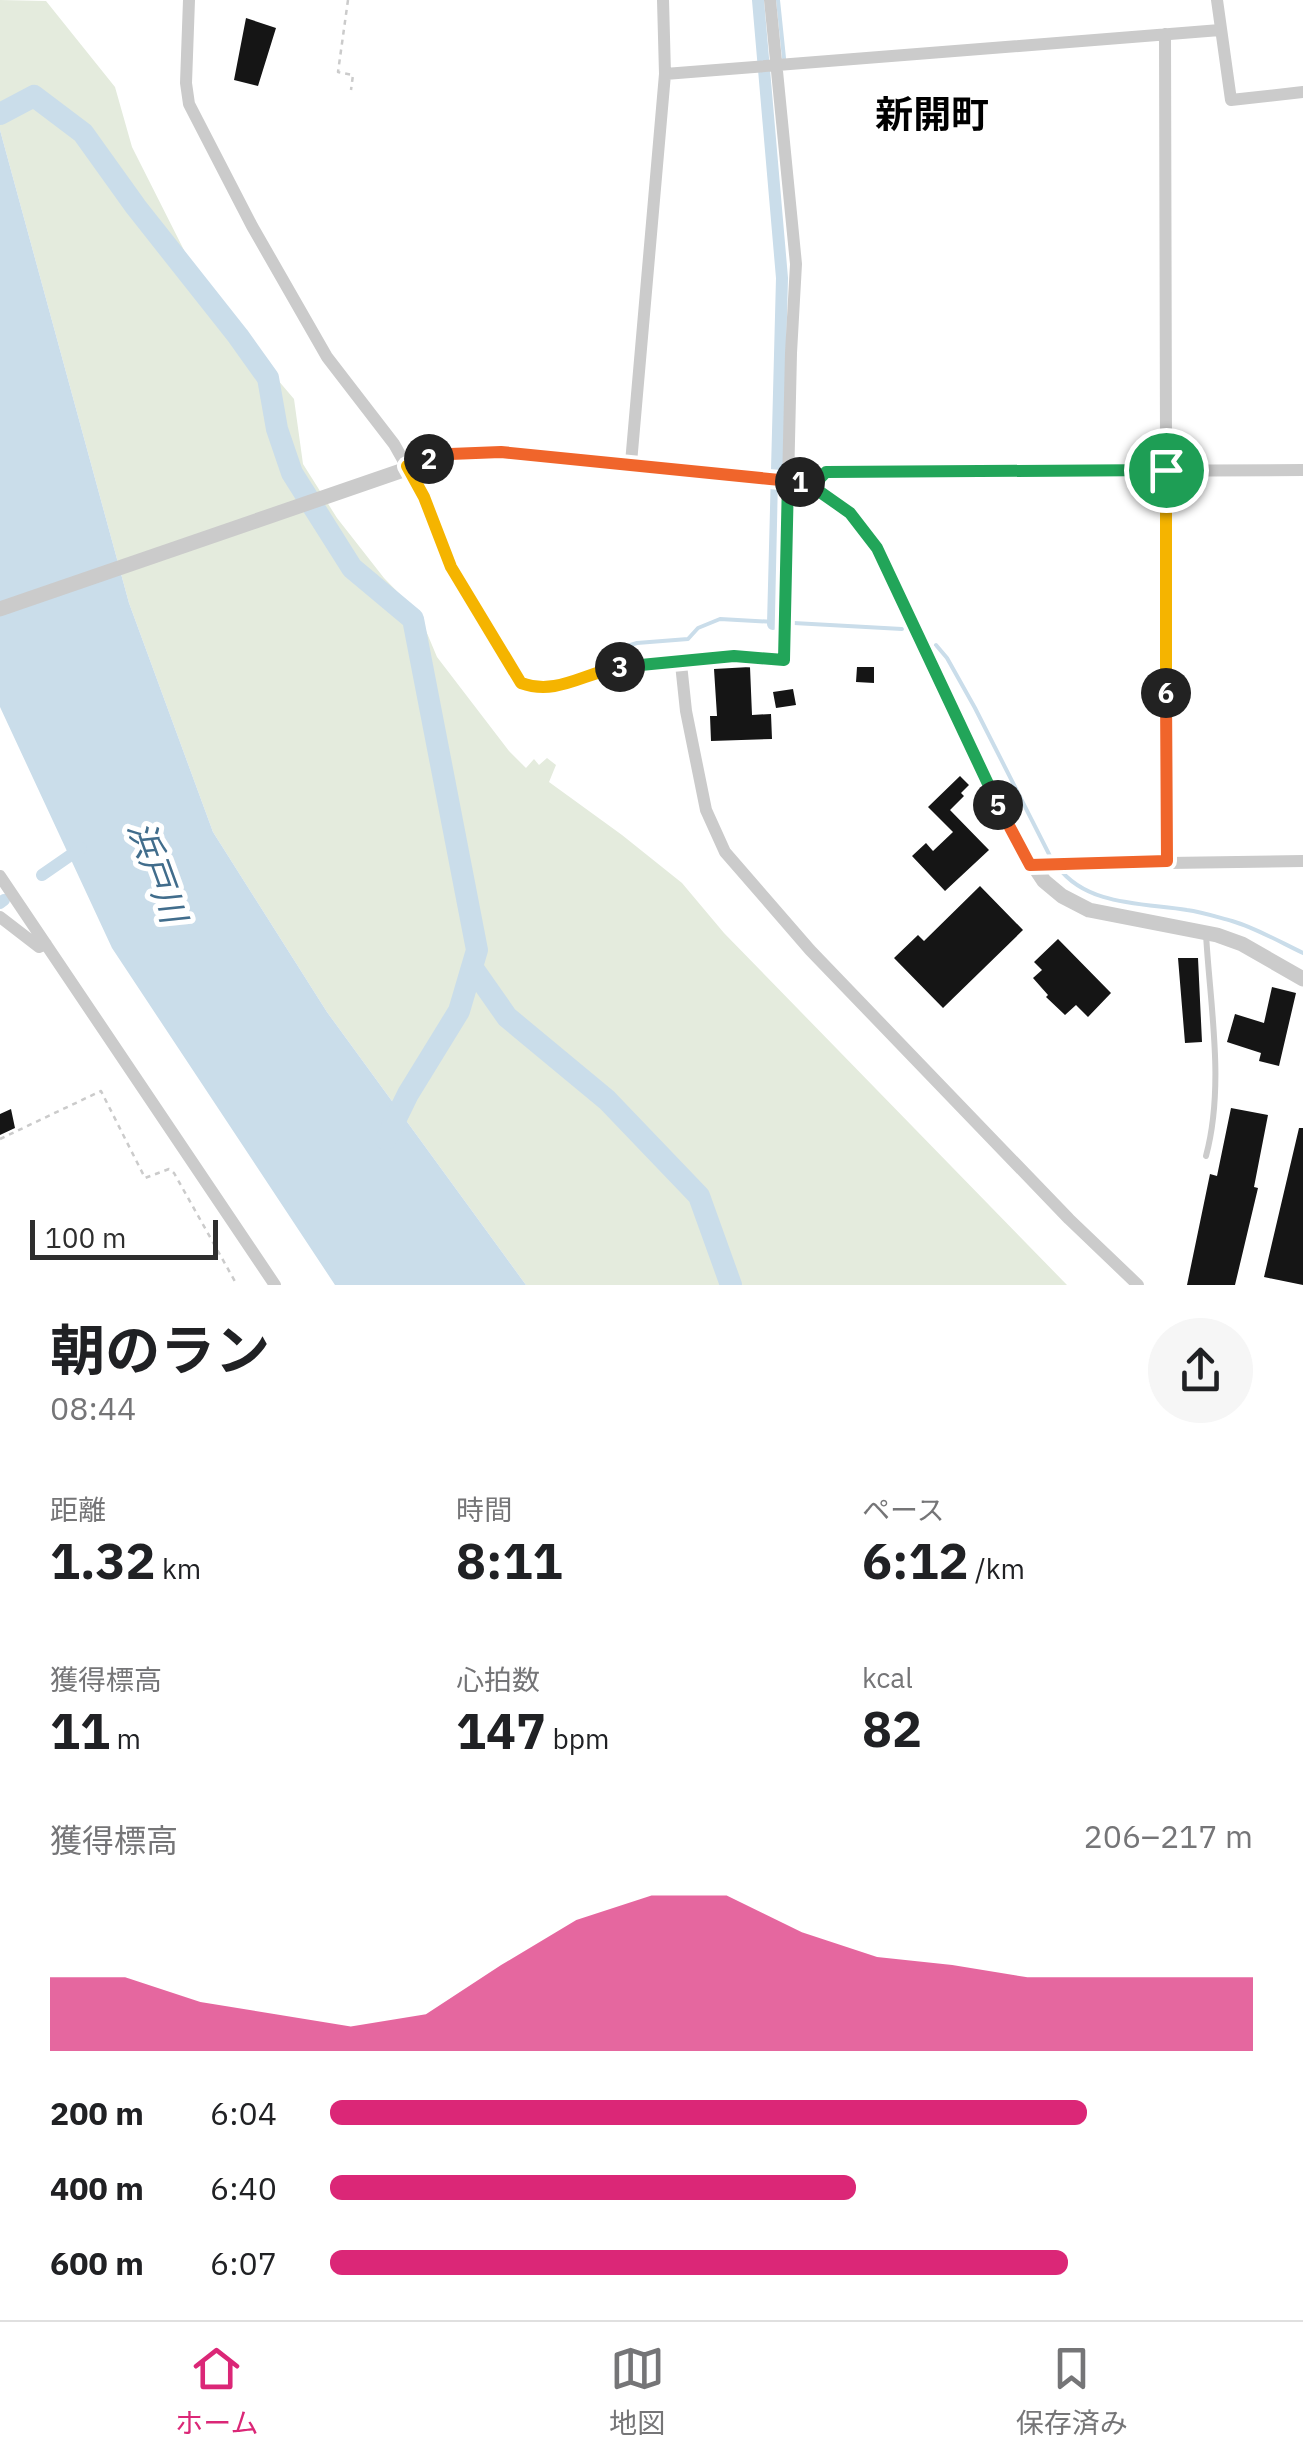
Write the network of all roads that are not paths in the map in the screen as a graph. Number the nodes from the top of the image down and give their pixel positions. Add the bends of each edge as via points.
1 (189, 0) edge
2 (664, 0) edge
3 (770, 0) edge
4 (1217, 0) edge
5 (1220, 30) junction
6 (1166, 34) junction
7 (775, 66) junction
8 (664, 74) junction
9 (1303, 92) edge
10 (631, 463) junction
11 (407, 466) junction
12 (1166, 470) junction
13 (1303, 470) edge
14 (788, 479) junction
15 (812, 487) junction
16 (0, 609) edge
17 (681, 664) junction
18 (1303, 860) edge
19 (1167, 861) junction
20 (1030, 865) junction
21 (0, 876) edge
22 (0, 916) edge
23 (1206, 932) junction
24 (46, 944) junction
25 (1303, 978) edge
26 (1206, 1156) dead end
27 (275, 1285) edge
28 (1138, 1285) edge

1 - 11 street via 189,104 327,357
2 - 8 street
3 - 7 street
4 - 5 street
5 - 6 street
5 - 9 street via 1232,100
6 - 7 street
6 - 12 street
7 - 8 street
7 - 14 street via 796,264
8 - 10 street
10 - 11 street via 474,452
10 - 14 street
11 - 16 street
11 - 17 street via 451,567 521,683 539,690 592,672
12 - 13 street
12 - 15 street via 826,472
12 - 19 street
14 - 15 street
14 - 17 street via 784,660 734,656
15 - 20 street via 850,513 877,548
17 - 28 street via 706,810 725,852 810,950
18 - 19 street
19 - 20 street
20 - 23 street via 1052,889 1089,910
21 - 24 street
22 - 24 street via 39,947
23 - 25 street
23 - 26 lane via 1216,1098
24 - 27 street

